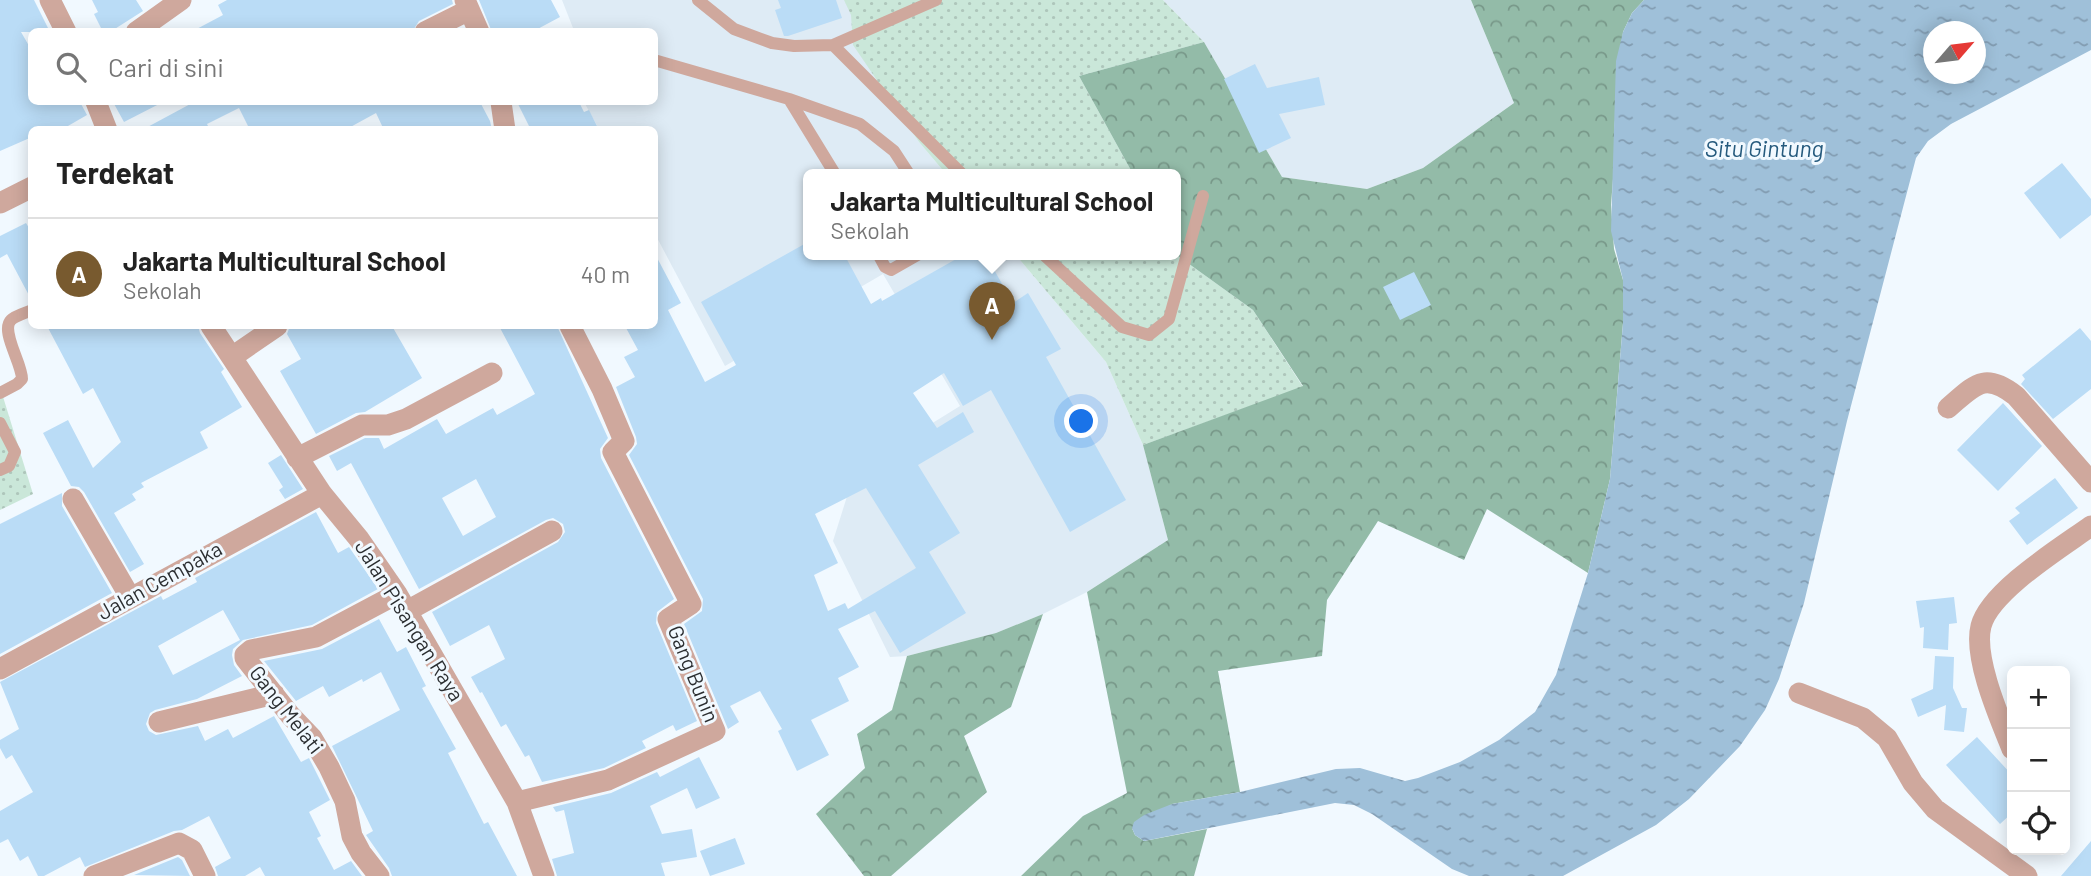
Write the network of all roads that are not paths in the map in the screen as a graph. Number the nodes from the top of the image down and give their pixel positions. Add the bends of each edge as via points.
1 (50, 0) edge
2 (181, 0) edge
3 (698, 0) edge
4 (936, 0) edge
5 (467, 5) edge
6 (64, 28) edge
7 (141, 28) edge
8 (431, 28) edge
9 (477, 28) edge
10 (833, 44) junction
11 (658, 61) edge
12 (789, 99) junction
13 (97, 105) edge
14 (501, 105) edge
15 (105, 126) edge
16 (504, 126) edge
17 (832, 169) edge
18 (906, 169) edge
19 (957, 169) edge
20 (28, 189) edge
21 (1203, 196) dead end
22 (0, 203) edge
23 (881, 260) edge
24 (908, 260) edge
25 (1049, 260) edge
26 (28, 312) edge
27 (213, 329) edge
28 (273, 329) edge
29 (572, 329) edge
30 (232, 357) junction
31 (492, 373) dead end
32 (0, 393) edge
33 (1948, 408) dead end
34 (0, 423) edge
35 (298, 458) junction
36 (0, 470) edge
37 (2091, 482) edge
38 (322, 494) junction
39 (73, 499) dead end
40 (552, 531) dead end
41 (2085, 537) edge
42 (130, 597) junction
43 (402, 602) junction
44 (0, 669) edge
45 (1799, 692) dead end
46 (274, 694) junction
47 (159, 722) dead end
48 (2007, 738) edge
49 (517, 802) junction
50 (94, 876) edge
51 (205, 876) edge
52 (379, 876) edge
53 (544, 876) edge
54 (2027, 876) edge

1 - 6 street
2 - 7 street
3 - 10 lane via 734,29 772,43
4 - 10 lane
5 - 8 street
5 - 9 street
10 - 19 lane
11 - 12 lane
12 - 17 lane
12 - 18 lane via 860,124 894,151
13 - 15 street
14 - 16 street
20 - 22 street
21 - 25 lane via 1169,319 1149,335 1122,327
23 - 24 lane via 891,270
26 - 32 lane via 11,320 7,333 22,379
27 - 30 street, Jalan Pisangan Raya
28 - 30 street
29 - 49 street, Gang Bunin via 624,441 613,453 691,604 668,619 715,731 608,780
30 - 35 street, Jalan Pisangan Raya
31 - 35 street via 406,419 388,425 362,425
33 - 37 street via 1975,384 2002,385
34 - 36 lane via 15,452 9,466
35 - 38 street, Jalan Pisangan Raya
38 - 42 street, Jalan Cempaka
38 - 43 street, Jalan Pisangan Raya
39 - 42 street
40 - 43 street
41 - 48 street via 2055,550 2000,596 1981,627 1985,673
42 - 44 street, Jalan Cempaka
43 - 46 street, Gang Melati via 316,637 249,651 245,658
43 - 49 street, Jalan Pisangan Raya
45 - 54 street via 1863,718 1887,738 1913,783 1936,809
46 - 47 street
46 - 52 street, Gang Melati via 312,738 329,767 345,801 352,836
49 - 53 street, Jalan Pisangan Raya
50 - 51 street via 179,843 192,850

